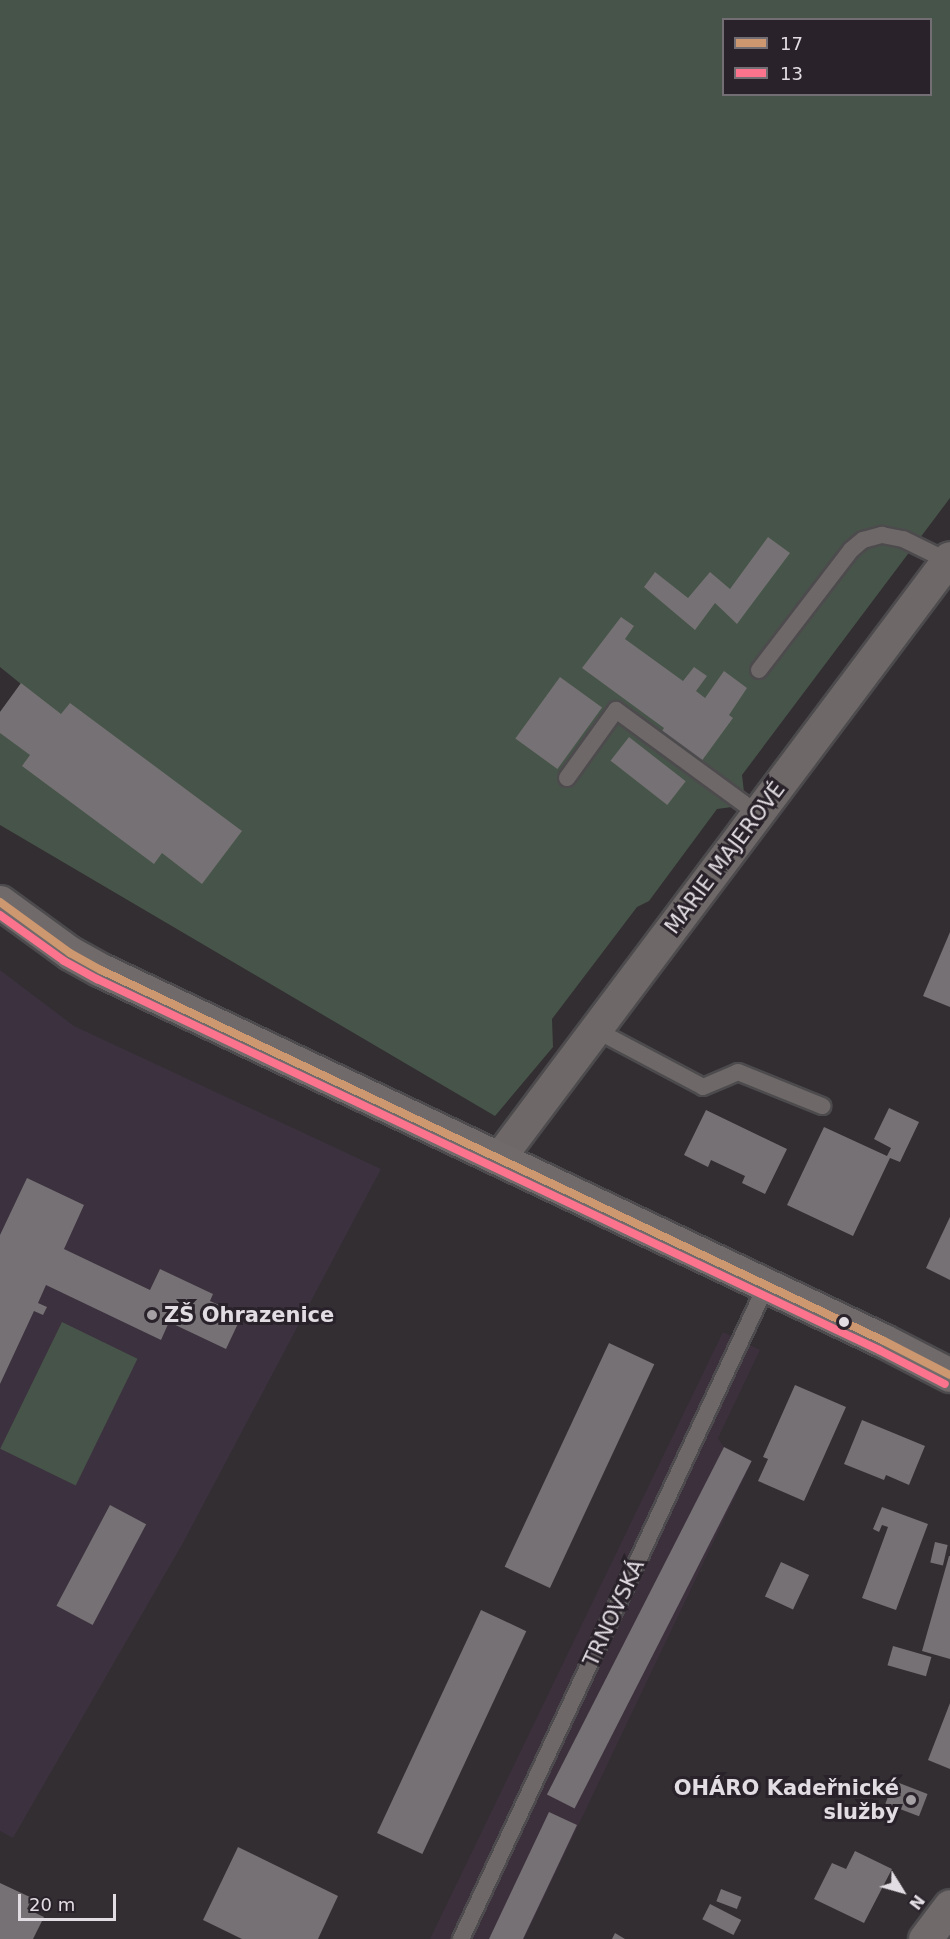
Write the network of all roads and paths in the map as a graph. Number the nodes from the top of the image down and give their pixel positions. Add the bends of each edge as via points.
1 (949, 560) edge
2 (759, 670) dead end
3 (567, 778) dead end
4 (758, 814) junction
5 (0, 902) edge
6 (596, 1030) junction
7 (822, 1106) dead end
8 (500, 1159) junction
9 (766, 1286) junction
10 (884, 1341) junction
11 (950, 1367) edge
12 (950, 1375) edge
13 (950, 1906) edge
14 (460, 1939) edge
15 (925, 1939) edge

1 - 2 lane via 903,539 882,535 863,540 851,550
1 - 4 street, MARIE MAJEROVÉ
3 - 4 lane via 616,710
4 - 6 street, MARIE MAJEROVÉ
5 - 8 street via 70,953 101,970
6 - 7 lane via 703,1087 738,1072
6 - 8 street, MARIE MAJEROVÉ
8 - 9 street
9 - 10 street
9 - 14 lane, TRNOVSKÁ
10 - 11 street
10 - 12 street
13 - 15 street

